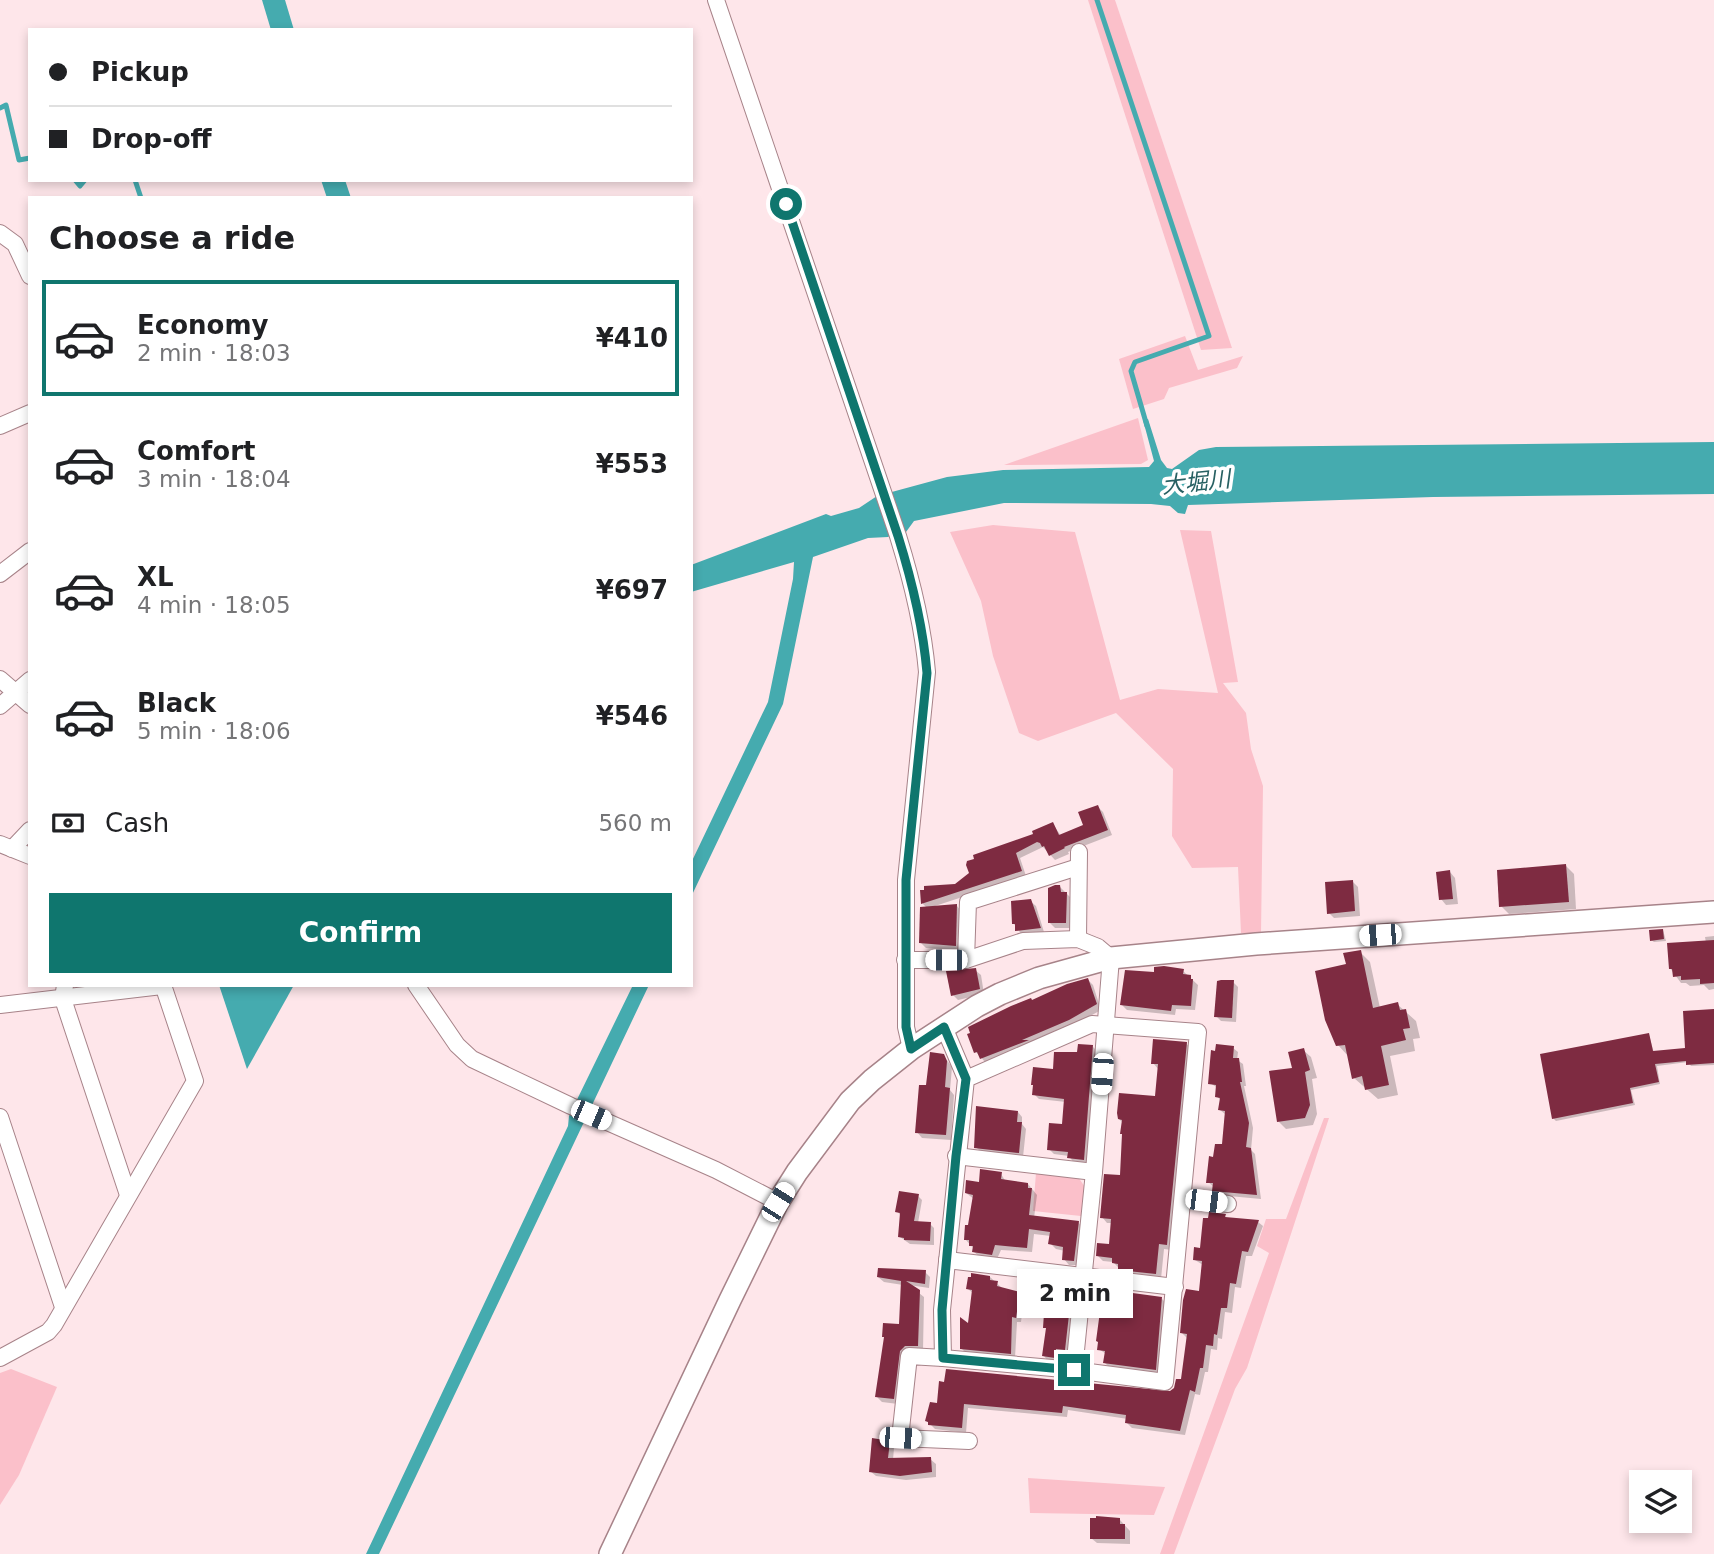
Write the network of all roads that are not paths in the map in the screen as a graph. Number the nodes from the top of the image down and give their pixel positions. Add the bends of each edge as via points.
1 (716, 0) edge
2 (1, 238) edge
3 (28, 271) edge
4 (28, 414) edge
5 (0, 426) edge
6 (28, 553) edge
7 (0, 574) edge
8 (0, 679) edge
9 (28, 682) edge
10 (14, 692) junction
11 (28, 703) edge
12 (0, 706) edge
13 (28, 832) edge
14 (6, 846) edge
15 (28, 855) edge
16 (1714, 912) edge
17 (1078, 939) junction
18 (1111, 957) junction
19 (905, 960) junction
20 (966, 960) junction
21 (146, 987) edge
22 (162, 987) edge
23 (417, 987) edge
24 (64, 992) edge
25 (0, 1005) edge
26 (1106, 1024) junction
27 (944, 1027) junction
28 (911, 1049) junction
29 (966, 1079) junction
30 (0, 1117) edge
31 (956, 1156) junction
32 (1094, 1172) junction
33 (128, 1195) junction
34 (1184, 1198) junction
35 (778, 1202) junction
36 (1228, 1204) dead end
37 (947, 1260) junction
38 (1083, 1277) junction
39 (1175, 1287) junction
40 (63, 1307) junction
41 (0, 1358) edge
42 (943, 1358) junction
43 (1074, 1370) junction
44 (969, 1441) dead end
45 (610, 1554) edge

1 - 19 street via 914,590 927,673 906,880
2 - 3 street via 15,243
4 - 5 street
6 - 7 street
8 - 10 street
9 - 10 street
10 - 11 street
10 - 12 street
13 - 14 street
14 - 15 street
16 - 18 street
17 - 18 street
17 - 20 street via 1023,941
17 - 20 street via 1079,859 968,902
18 - 26 street
18 - 27 street via 1000,993
19 - 20 street
19 - 28 street via 906,1027
21 - 24 street
22 - 33 street via 195,1081
23 - 35 street via 472,1059
24 - 25 street
24 - 33 street
26 - 29 street via 1092,1024
26 - 32 street
26 - 34 street via 1198,1032
27 - 28 street
27 - 29 street
28 - 35 street via 850,1101
29 - 31 street
30 - 40 street
31 - 32 street
31 - 37 street
32 - 38 street
33 - 40 street
34 - 36 street
34 - 39 street
35 - 45 street
37 - 38 street
37 - 42 street
38 - 39 street
38 - 43 street
39 - 43 street via 1165,1382
40 - 41 street via 48,1332
42 - 43 street
42 - 44 street via 909,1356 900,1438

